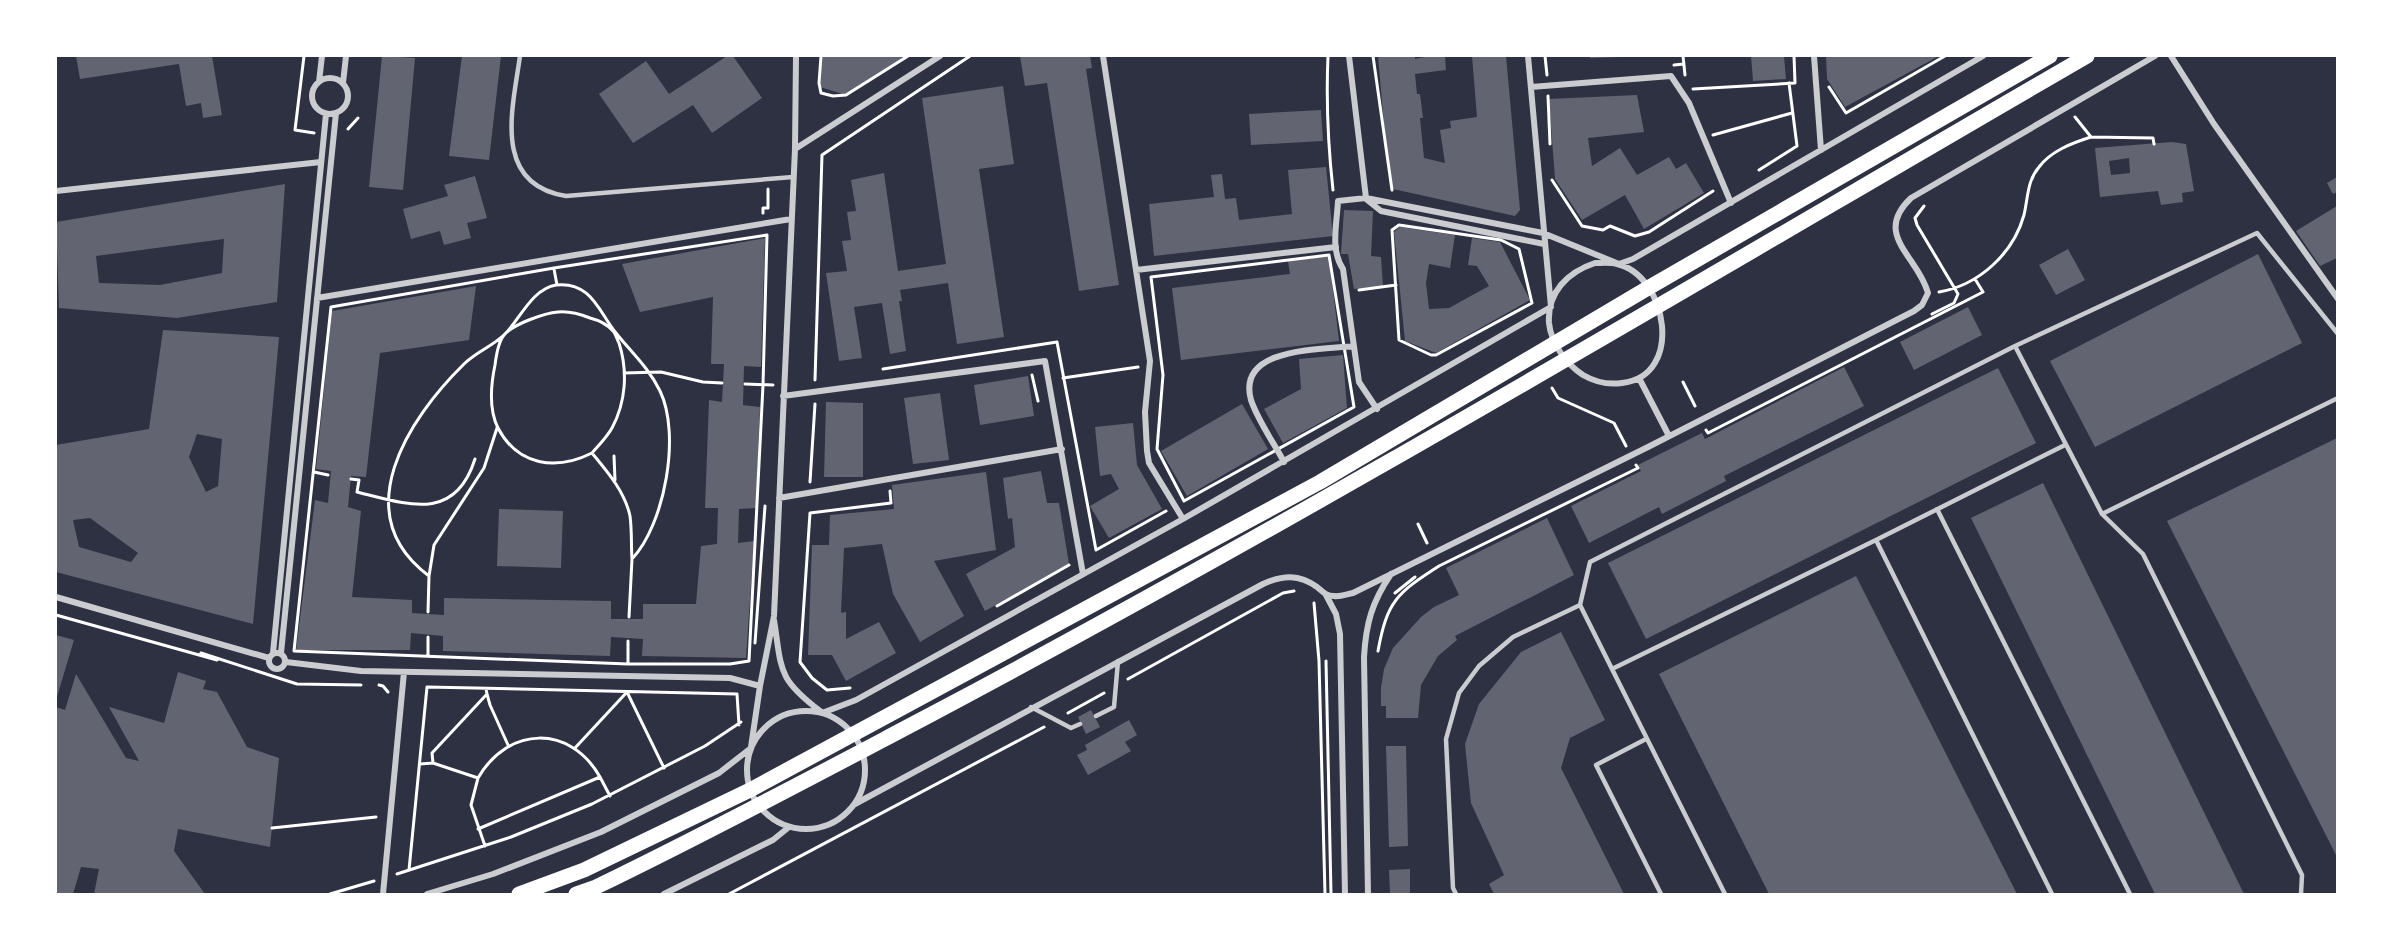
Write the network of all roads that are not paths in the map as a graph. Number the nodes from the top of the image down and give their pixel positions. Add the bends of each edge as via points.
1 (322, 56) edge
2 (346, 56) edge
3 (520, 56) edge
4 (796, 56) edge
5 (940, 56) edge
6 (1103, 56) edge
7 (1349, 56) edge
8 (1528, 56) edge
9 (1814, 56) edge
10 (1983, 56) edge
11 (2050, 56) edge
12 (2087, 56) edge
13 (2155, 56) edge
14 (2172, 56) edge
15 (319, 82) junction
16 (343, 83) junction
17 (1531, 87) junction
18 (336, 113) junction
19 (326, 114) junction
20 (795, 149) junction
21 (1821, 150) junction
22 (321, 162) junction
23 (793, 177) junction
24 (56, 192) edge
25 (1366, 198) junction
26 (1731, 202) junction
27 (791, 219) junction
28 (1543, 233) junction
29 (1544, 244) junction
30 (1336, 247) junction
31 (1618, 264) junction
32 (1136, 270) junction
33 (1648, 288) junction
34 (317, 298) junction
35 (2337, 298) edge
36 (1658, 305) junction
37 (1551, 307) junction
38 (2337, 334) edge
39 (1555, 344) junction
40 (1354, 346) junction
41 (2014, 346) junction
42 (1566, 360) junction
43 (1639, 378) junction
44 (783, 396) junction
45 (2337, 398) edge
46 (1377, 409) junction
47 (1669, 436) junction
48 (2065, 445) junction
49 (1062, 449) junction
50 (1284, 462) junction
51 (779, 498) junction
52 (1937, 509) junction
53 (2102, 514) junction
54 (1183, 519) junction
55 (1876, 540) junction
56 (1392, 573) junction
57 (1083, 574) junction
58 (1326, 595) junction
59 (56, 597) edge
60 (1580, 605) junction
61 (774, 616) junction
62 (281, 653) junction
63 (271, 656) junction
64 (1118, 661) junction
65 (286, 662) junction
66 (1612, 669) junction
67 (404, 672) junction
68 (760, 686) junction
69 (1031, 707) junction
70 (822, 713) junction
71 (1096, 716) dead end
72 (1080, 724) dead end
73 (854, 734) junction
74 (1646, 739) junction
75 (752, 747) junction
76 (863, 751) junction
77 (750, 790) junction
78 (855, 804) junction
79 (759, 807) junction
80 (789, 827) junction
81 (383, 894) edge
82 (427, 894) edge
83 (519, 894) edge
84 (576, 894) edge
85 (664, 894) edge
86 (1345, 894) edge
87 (1368, 894) edge
88 (1455, 894) edge
89 (1661, 894) edge
90 (1725, 894) edge
91 (2052, 894) edge
92 (2130, 894) edge
93 (2301, 894) edge

1 - 15 street
2 - 16 street
3 - 23 lane via 510,132 512,150 527,176 552,194
4 - 20 street
5 - 20 street
6 - 32 street
7 - 25 street
8 - 17 street
9 - 21 street
10 - 21 street
11 - 33 main road
12 - 36 main road
13 - 47 street via 1902,206 1895,221 1896,236 1925,284 1928,293 1922,305
14 - 35 street via 2214,124
15 - 16 street via 334,78
15 - 19 street via 312,97 316,108
16 - 18 street via 348,100
17 - 26 street via 1671,76 1689,103
17 - 28 street
18 - 19 street
18 - 34 street
19 - 22 street
20 - 23 street
21 - 26 street
22 - 24 street
22 - 63 street
23 - 27 street
25 - 28 street
25 - 29 street via 1381,211
25 - 30 street via 1338,201
26 - 31 street
27 - 34 street
27 - 44 street
28 - 29 street
28 - 31 street
29 - 37 street
30 - 32 street
30 - 40 street
31 - 33 street
31 - 37 street via 1595,263 1570,274 1559,286
32 - 54 street via 1150,361 1145,412 1149,462
33 - 36 street
33 - 39 main road
34 - 62 street
36 - 42 main road
36 - 43 street via 1662,347 1654,366
37 - 39 street via 1549,327
37 - 46 street
38 - 41 lane via 2257,233
39 - 42 street
39 - 73 main road via 1310,488
40 - 46 street via 1359,382
40 - 50 street via 1276,356 1261,365 1251,378 1252,402
41 - 48 lane
41 - 60 lane via 1590,562
42 - 43 street via 1580,373 1603,383 1621,384
42 - 76 main road via 1145,600
43 - 47 street
44 - 49 street via 1045,361
44 - 51 street
45 - 53 lane
46 - 50 street
47 - 56 street
48 - 52 lane
48 - 53 lane
49 - 51 street
49 - 57 street
50 - 54 street
51 - 61 street
52 - 55 lane
52 - 92 lane
53 - 93 lane via 2143,554 2302,875
54 - 57 street
55 - 66 lane
55 - 91 lane
56 - 58 street via 1353,593
56 - 87 street via 1370,614 1365,637
57 - 70 street via 856,700
58 - 64 street via 1307,580 1275,578
58 - 86 street via 1340,634
59 - 63 street
60 - 66 lane
60 - 88 lane via 1513,637 1479,666 1459,693 1446,739
61 - 68 street
61 - 70 street via 786,681
62 - 63 street
62 - 65 street
63 - 65 street via 269,663 275,669 281,669
64 - 69 street
64 - 71 lane via 1114,706
65 - 67 street
66 - 74 lane
67 - 68 street via 730,678
67 - 81 street
68 - 75 street
69 - 72 lane via 1071,728
69 - 78 street
70 - 73 street via 840,721
70 - 75 street via 801,711 780,717 763,730
73 - 76 street
73 - 77 main road
74 - 89 lane via 1596,765
74 - 90 lane
75 - 77 street via 747,769
75 - 82 street via 719,773 601,832 493,874
76 - 78 street via 866,773
76 - 79 main road
77 - 79 street
77 - 83 main road via 584,870
78 - 80 street via 839,820 823,827
79 - 80 street
79 - 84 main road
80 - 85 street via 773,840

